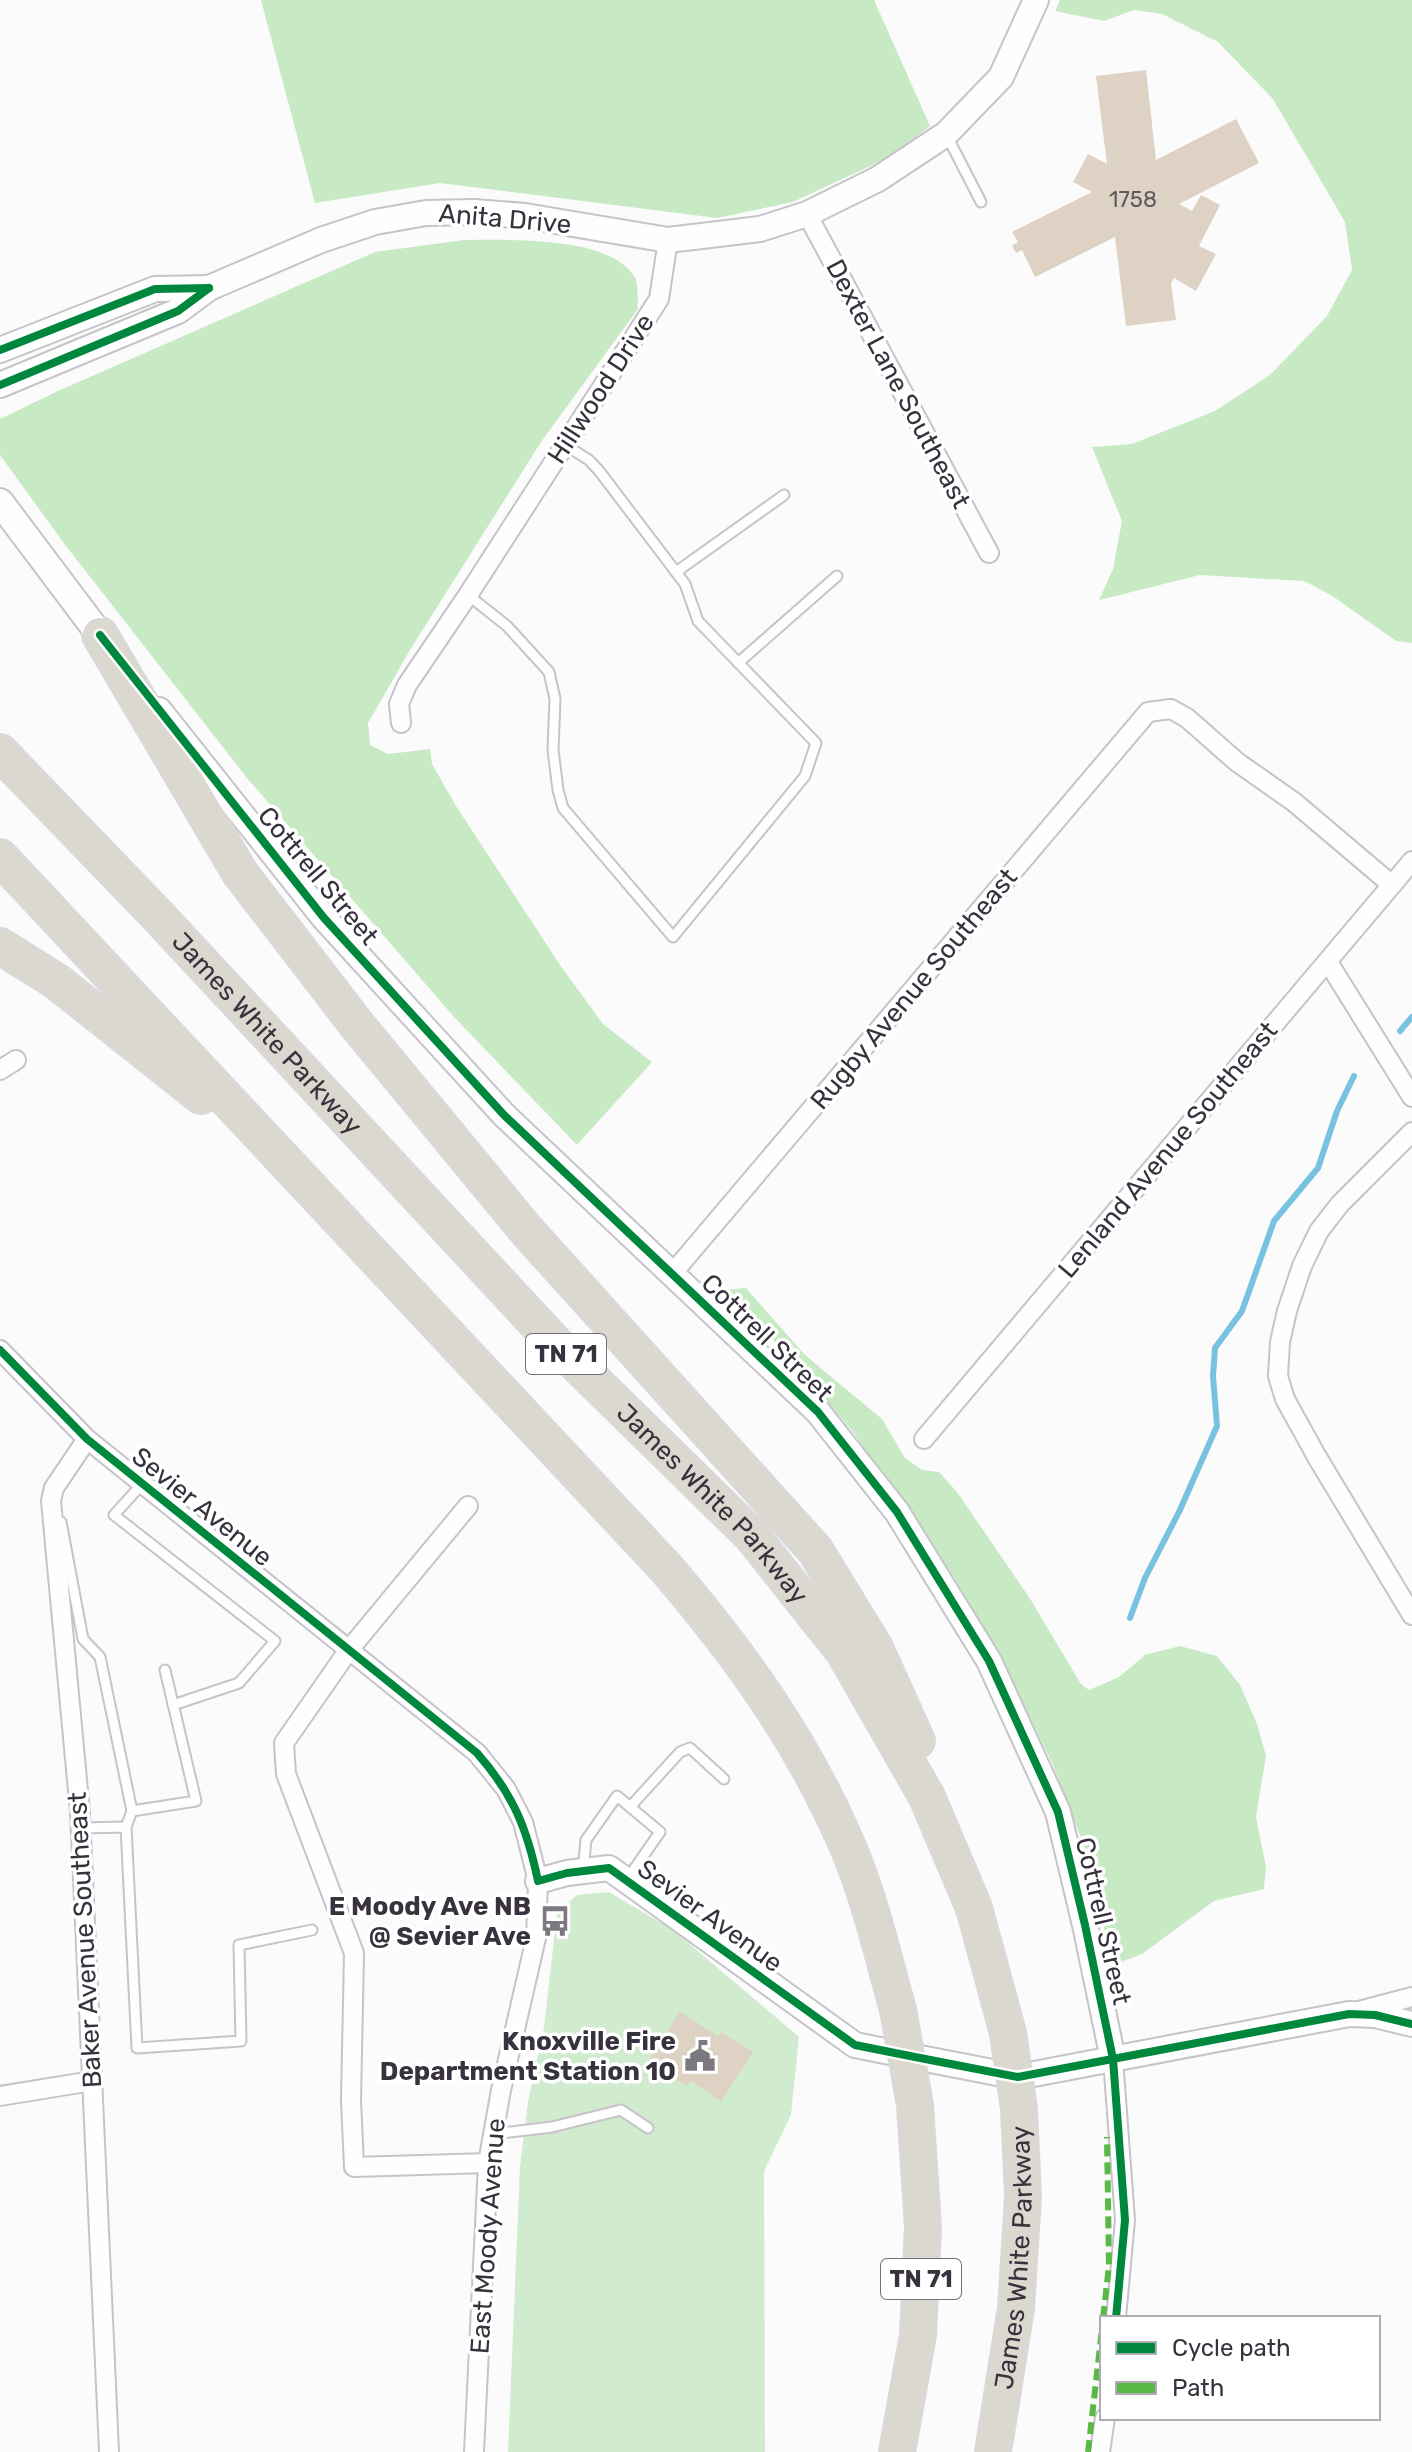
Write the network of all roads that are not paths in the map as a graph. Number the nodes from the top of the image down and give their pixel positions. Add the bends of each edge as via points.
1 (1036, 0) edge
2 (946, 134) junction
3 (981, 202) dead end
4 (807, 214) junction
5 (668, 240) junction
6 (209, 288) junction
7 (0, 350) edge
8 (0, 385) edge
9 (565, 445) junction
10 (784, 495) dead end
11 (0, 502) edge
12 (989, 553) dead end
13 (676, 572) junction
14 (837, 576) dead end
15 (468, 595) junction
16 (100, 635) junction
17 (738, 663) junction
18 (401, 723) dead end
19 (0, 752) edge
20 (0, 857) edge
21 (1412, 861) edge
22 (1392, 885) junction
23 (0, 946) edge
24 (1328, 962) junction
25 (1412, 1097) edge
26 (1412, 1132) edge
27 (292, 1168) junction
28 (671, 1275) junction
29 (0, 1350) edge
30 (87, 1439) junction
31 (924, 1439) dead end
32 (142, 1484) junction
33 (54, 1488) junction
34 (468, 1506) dead end
35 (1412, 1615) edge
36 (348, 1651) junction
37 (165, 1670) dead end
38 (173, 1705) junction
39 (724, 1779) dead end
40 (630, 1807) junction
41 (132, 1811) junction
42 (126, 1827) junction
43 (81, 1828) junction
44 (583, 1871) junction
45 (626, 1880) junction
46 (538, 1881) junction
47 (974, 1908) junction
48 (312, 1930) dead end
49 (1412, 1997) edge
50 (1349, 2014) junction
51 (1412, 2024) edge
52 (1113, 2059) junction
53 (92, 2081) junction
54 (0, 2096) edge
55 (648, 2128) dead end
56 (493, 2134) junction
57 (488, 2163) junction
58 (1116, 2316) edge
59 (1105, 2420) edge
60 (109, 2452) edge
61 (474, 2452) edge
62 (897, 2452) edge
63 (993, 2452) edge
64 (1100, 2452) edge

1 - 2 street via 1001,77
2 - 3 lane
2 - 4 street via 878,179
4 - 5 street via 760,229
4 - 12 street, Dexter Lane Southeast
5 - 6 street, Anita Drive via 525,216 426,213 321,240
5 - 9 street, Hillwood Drive via 659,299
6 - 7 street, Anita Drive via 155,289
6 - 8 street, Anita Drive via 178,311
9 - 13 lane via 600,472
9 - 15 street, Hillwood Drive
10 - 13 lane
11 - 16 main road, Cottrell Street
13 - 17 lane via 698,621
14 - 17 lane
15 - 17 lane via 507,626 549,672 555,699 553,750 563,808 673,937 805,776 816,743
15 - 18 street, Hillwood Drive via 407,685 399,704
16 - 28 street, Cottrell Street via 324,918 504,1115
16 - 47 highway via 240,873 357,1025 527,1231 815,1550 875,1648 932,1774
19 - 47 highway, James White Parkway / TN 71 via 554,1342 752,1536 844,1652 927,1797
20 - 27 highway, TN 71
21 - 22 street, Lenland Avenue Southeast
22 - 24 street, Lenland Avenue Southeast
22 - 28 street, Rugby Avenue Southeast via 1187,718 1171,709 1148,712
23 - 27 highway via 56,981
24 - 25 street
24 - 31 street, Lenland Avenue Southeast
26 - 35 street via 1319,1231 1287,1311 1278,1376 1317,1457
27 - 62 highway, TN 71, bridge via 712,1620 762,1688 829,1804 850,1851 898,2010 915,2105 923,2227 918,2335
28 - 52 street, Cottrell Street via 818,1412 897,1512 989,1661 1058,1812
29 - 30 street, Sevier Avenue
30 - 32 street, Sevier Avenue
30 - 33 street
32 - 36 street, Sevier Avenue
32 - 38 lane via 114,1515 275,1641 239,1683
33 - 41 lane via 83,1639 100,1657
33 - 43 street, Baker Avenue Southeast via 51,1501
34 - 36 street
36 - 46 street, Sevier Avenue via 495,1773 523,1822
36 - 57 street via 284,1743 284,1761 354,1953 354,2167
37 - 38 lane
38 - 41 lane via 196,1801
39 - 40 lane via 690,1748 680,1752
40 - 44 lane via 617,1796 586,1840
40 - 45 lane via 660,1832
41 - 42 lane
42 - 43 lane
42 - 48 lane via 137,2048 241,2041 239,1945
43 - 53 street, Baker Avenue Southeast
44 - 45 street, Sevier Avenue via 609,1868
44 - 46 street, Sevier Avenue
45 - 52 street, Sevier Avenue via 855,2045 1018,2077
46 - 56 street, East Moody Avenue via 536,1938
47 - 63 highway, James White Parkway / TN 71, bridge via 1008,2033 1019,2109 1023,2197 1016,2308
49 - 50 street
50 - 51 street, Sevier Avenue
50 - 52 street, Sevier Avenue
52 - 58 street, Cottrell Street via 1125,2220
53 - 54 street
53 - 60 street, Baker Avenue Southeast
55 - 56 lane via 621,2110
56 - 57 street, East Moody Avenue
57 - 61 street, East Moody Avenue
59 - 64 street

